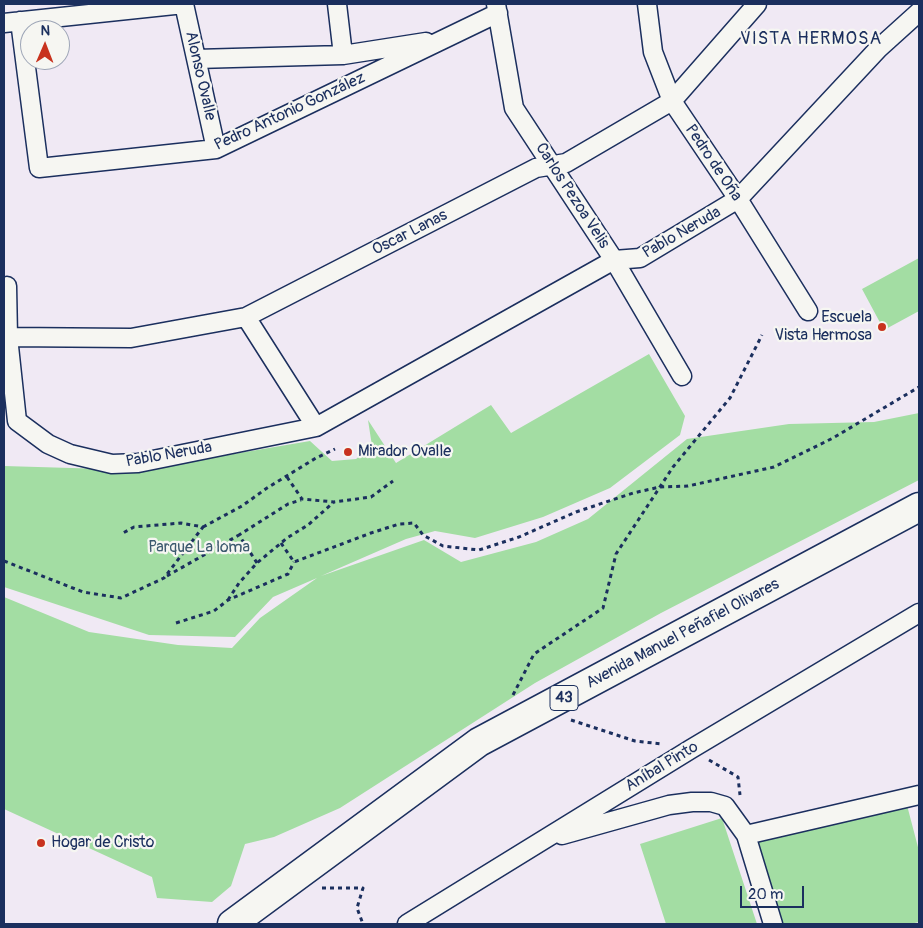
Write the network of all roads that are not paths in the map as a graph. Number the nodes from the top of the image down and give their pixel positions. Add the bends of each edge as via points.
1 (184, 4) edge
2 (337, 4) edge
3 (647, 4) edge
4 (757, 4) edge
5 (497, 9) edge
6 (919, 12) edge
7 (12, 22) edge
8 (444, 39) junction
9 (343, 54) junction
10 (196, 59) junction
11 (672, 101) junction
12 (216, 149) junction
13 (552, 165) junction
14 (738, 199) junction
15 (614, 260) junction
16 (7, 286) dead end
17 (808, 311) dead end
18 (246, 317) junction
19 (8, 336) junction
20 (682, 376) dead end
21 (316, 427) junction
22 (919, 507) edge
23 (919, 612) edge
24 (919, 795) edge
25 (746, 835) junction
26 (542, 840) junction
27 (232, 924) edge
28 (407, 924) edge
29 (773, 924) edge

1 - 7 street
1 - 10 street, Alonso Ovalle
2 - 9 street
3 - 11 street, Pedro de Oña via 653,52
4 - 11 street, Oscar Lanas
5 - 8 street, Pedro Antonio González
5 - 13 street, Carlos Pezoa Velis via 514,108
6 - 14 street, Pablo Neruda via 878,49
7 - 12 street, Pedro Antonio González via 39,168
8 - 9 street, Pedro Antonio González
8 - 12 street, Pedro Antonio González
9 - 10 street, Pedro Antonio González
10 - 12 street, Alonso Ovalle
11 - 13 street, Oscar Lanas via 566,163
11 - 14 street, Pedro de Oña
13 - 15 street, Carlos Pezoa Velis
13 - 18 street, Oscar Lanas via 536,168
14 - 15 street, Pablo Neruda via 640,258
14 - 17 street, Pedro de Oña
15 - 20 street, Carlos Pezoa Velis
15 - 21 street, Pablo Neruda
16 - 19 street, Pablo Neruda
18 - 19 street, Oscar Lanas via 131,338
18 - 21 street
19 - 21 street, Pablo Neruda via 17,420 48,444 70,454 112,464 138,463
22 - 27 main road, Avenida Manuel Peñafiel Olivares / 43 via 480,742
23 - 26 street, Aníbal Pinto
24 - 25 street
25 - 26 street via 725,806 692,802 669,805
25 - 29 street
26 - 28 street, Aníbal Pinto

